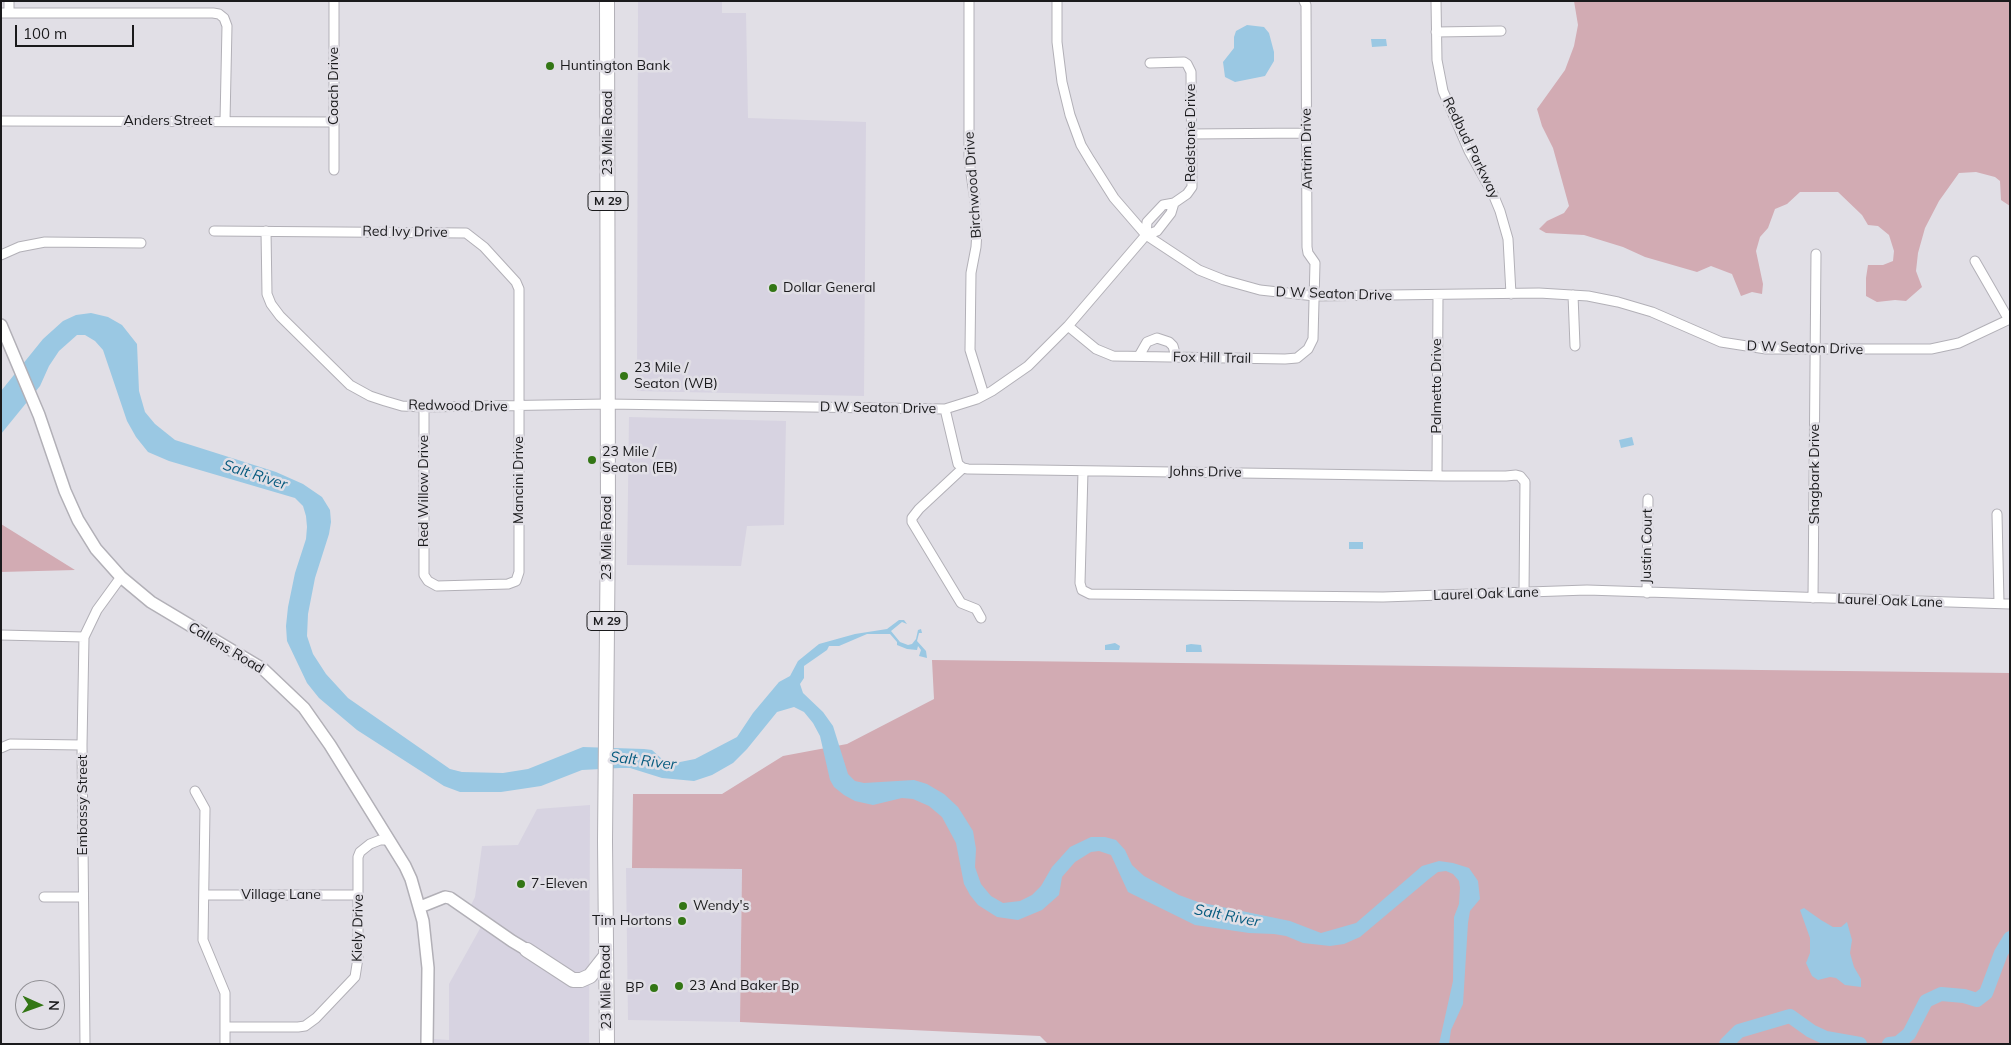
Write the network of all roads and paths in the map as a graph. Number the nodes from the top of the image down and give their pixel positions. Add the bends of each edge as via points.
1 (9, 1) edge
2 (334, 1) edge
3 (607, 1) edge
4 (970, 1) edge
5 (1058, 1) edge
6 (1304, 1) edge
7 (1436, 1) edge
8 (5, 13) edge
9 (1500, 31) dead end
10 (1436, 32) junction
11 (1150, 63) dead end
12 (1, 121) edge
13 (225, 121) junction
14 (334, 122) junction
15 (1306, 133) junction
16 (1191, 134) junction
17 (334, 170) dead end
18 (214, 231) dead end
19 (266, 231) junction
20 (1146, 235) junction
21 (141, 243) dead end
22 (1816, 254) dead end
23 (1, 256) edge
24 (1974, 261) dead end
25 (519, 289) joint
26 (1511, 294) junction
27 (1573, 295) junction
28 (1315, 296) junction
29 (1438, 296) junction
30 (2009, 319) edge
31 (1, 326) edge
32 (1068, 326) junction
33 (1575, 346) dead end
34 (1816, 350) junction
35 (1139, 356) junction
36 (1176, 357) junction
37 (984, 395) junction
38 (606, 404) junction
39 (518, 406) junction
40 (424, 407) junction
41 (945, 409) junction
42 (962, 468) junction
43 (1083, 471) junction
44 (1437, 476) junction
45 (1648, 499) dead end
46 (1997, 514) dead end
47 (424, 575) joint
48 (120, 577) junction
49 (1524, 593) junction
50 (1647, 593) junction
51 (1813, 598) junction
52 (1998, 604) junction
53 (2010, 604) edge
54 (982, 618) dead end
55 (1, 635) edge
56 (84, 637) junction
57 (82, 745) junction
58 (1, 748) edge
59 (195, 791) dead end
60 (389, 840) junction
61 (204, 895) junction
62 (358, 895) junction
63 (44, 897) dead end
64 (83, 897) junction
65 (420, 907) junction
66 (528, 950) joint
67 (606, 957) junction
68 (225, 1027) junction
69 (85, 1044) edge
70 (225, 1044) edge
71 (427, 1044) edge
72 (607, 1044) edge

1 - 8 street
2 - 14 street, Coach Drive
3 - 38 main road, 23 Mile Road / M 29
4 - 37 street, Birchwood Drive via 969,160 977,230 971,273 970,343 971,357
5 - 20 street via 1057,42 1062,82 1081,145 1114,198
6 - 15 street, Antrim Drive
7 - 10 street, Redbud Parkway
8 - 13 street via 219,14 227,26
9 - 10 street
10 - 26 street, Redbud Parkway via 1443,91 1469,151 1493,194 1504,226
11 - 16 street, Redstone Drive via 1184,62 1190,68
12 - 13 street, Anders Street
13 - 14 street, Anders Street
14 - 17 street, Coach Drive
15 - 16 street
15 - 28 street, Antrim Drive via 1307,247 1315,263
16 - 20 street, Redstone Drive via 1192,186 1187,194 1174,202 1171,213 1157,231
18 - 19 street, Red Ivy Drive
19 - 25 street, Red Ivy Drive via 466,233 484,247
19 - 40 street, Redwood Drive via 267,294 280,316 350,385 385,401
20 - 28 street, D W Seaton Drive via 1184,262 1224,280 1269,292
20 - 32 street, D W Seaton Drive
21 - 23 street via 45,242 19,247
22 - 34 street, Shagbark Drive
24 - 30 street
25 - 39 street, Mancini Drive
26 - 27 street, D W Seaton Drive
26 - 29 street, D W Seaton Drive
27 - 33 street
27 - 34 street, D W Seaton Drive via 1632,306 1735,345
28 - 29 street, D W Seaton Drive
28 - 36 street, Fox Hill Trail via 1313,339 1308,350 1297,358
29 - 44 street, Palmetto Drive
30 - 34 street, D W Seaton Drive via 1972,338 1941,347
31 - 48 street, Callens Road via 78,520 96,549
32 - 35 street, Fox Hill Trail via 1106,354
32 - 37 street, D W Seaton Drive via 1028,366
34 - 51 street, Shagbark Drive
35 - 36 street, Fox Hill Trail
35 - 36 street via 1147,342 1157,338 1169,342
37 - 41 street, D W Seaton Drive
38 - 39 street, Redwood Drive
38 - 41 street, D W Seaton Drive
38 - 67 main road, 23 Mile Road / M 29
39 - 40 street, Redwood Drive
39 - 47 street, Mancini Drive via 519,572 516,581 437,586
40 - 47 street, Red Willow Drive
41 - 42 street via 958,464
42 - 43 street, Johns Drive
42 - 54 street via 919,509 912,522 961,603 976,609
43 - 44 street, Johns Drive
43 - 49 street, Laurel Oak Lane via 1080,578 1081,587 1087,593 1383,597
44 - 49 street, Johns Drive via 1511,475 1520,476 1525,482
45 - 50 street, Justin Court
46 - 52 street
48 - 56 street, Embassy Street via 101,602
48 - 60 street, Callens Road via 152,602 263,669 287,691 317,725
49 - 50 street, Laurel Oak Lane via 1587,590
50 - 51 street, Laurel Oak Lane
51 - 52 street, Laurel Oak Lane
52 - 53 street, Laurel Oak Lane
55 - 56 street
56 - 57 street, Embassy Street
57 - 58 street via 10,744
57 - 64 street, Embassy Street
59 - 61 street via 205,809
60 - 62 street, Kiely Drive via 374,842 360,852
60 - 65 street, Callens Road via 411,879
61 - 62 street, Village Lane
61 - 68 street via 203,940 225,993
62 - 68 street, Kiely Drive via 356,973 316,1018 298,1028
63 - 64 street
64 - 69 street, Embassy Street
65 - 66 street via 450,898
65 - 71 street, Callens Road via 428,968
66 - 67 main road via 569,979 578,980 590,976
67 - 72 main road, 23 Mile Road / M 29
68 - 70 street

